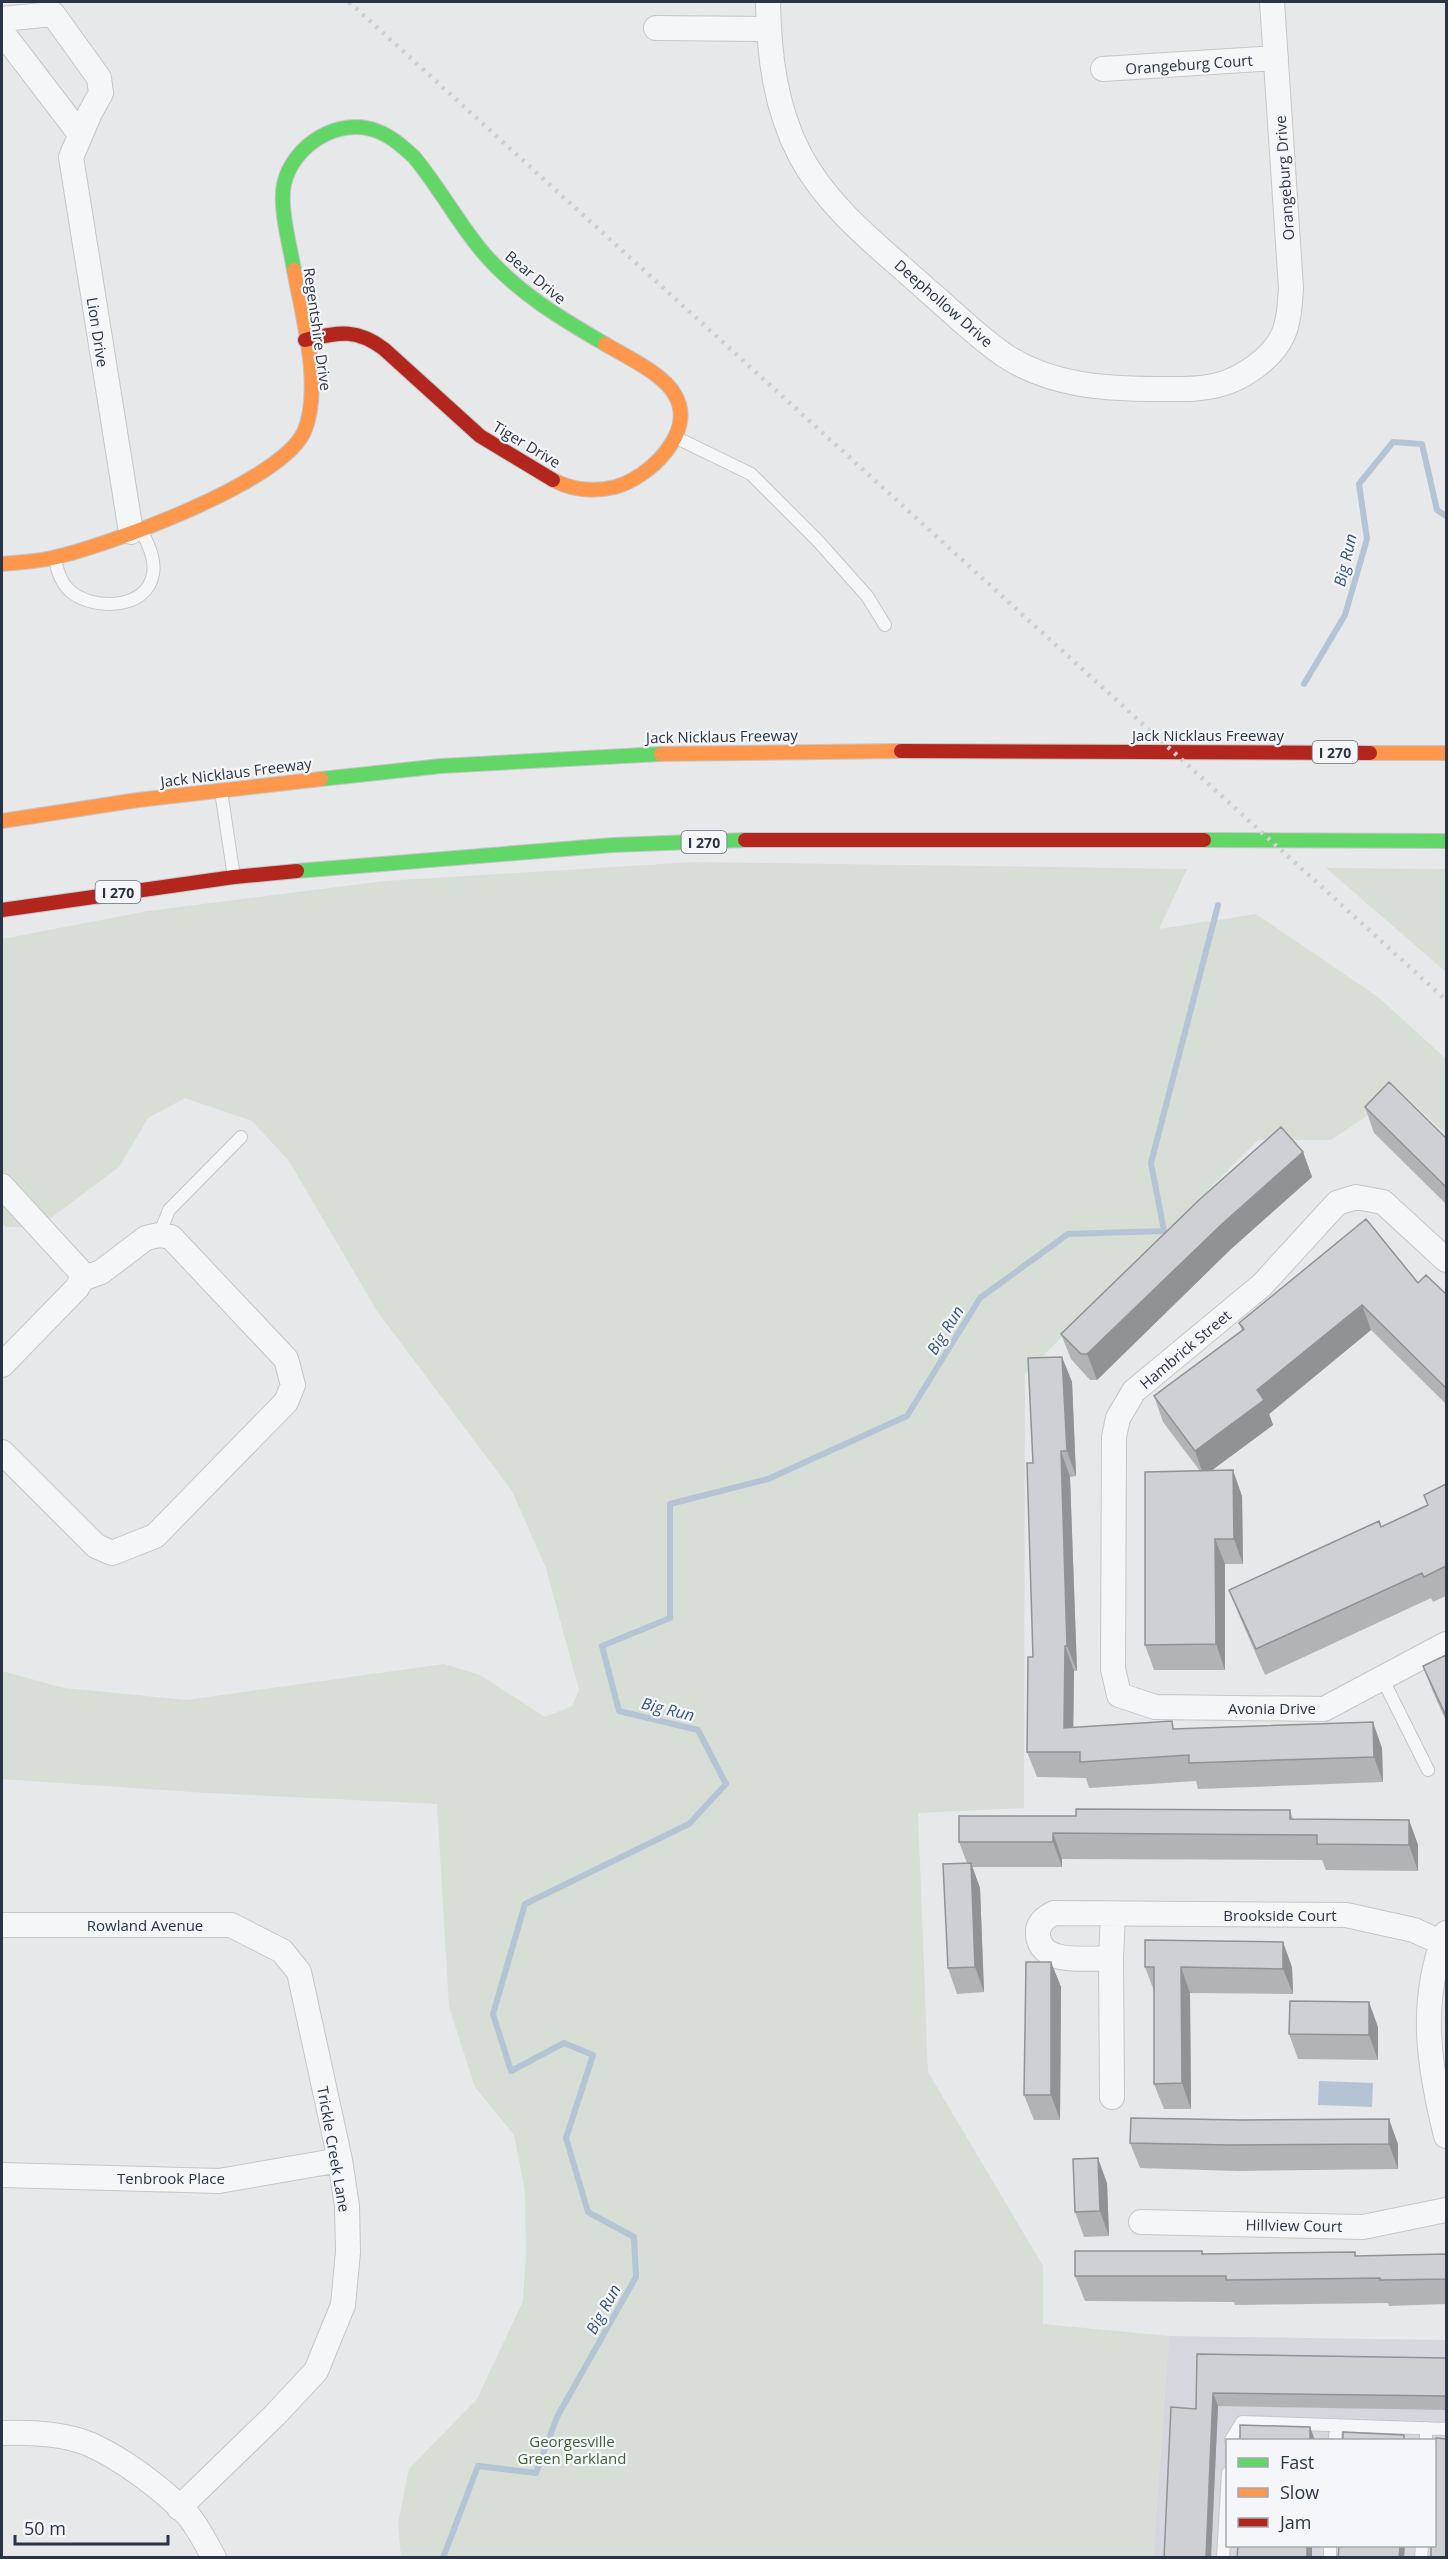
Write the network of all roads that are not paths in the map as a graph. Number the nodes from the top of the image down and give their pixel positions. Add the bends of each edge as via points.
1 (768, 2) edge
2 (1272, 2) edge
3 (2, 19) edge
4 (656, 28) dead end
5 (768, 29) junction
6 (2, 32) edge
7 (1276, 58) junction
8 (1103, 69) dead end
9 (369, 128) joint
10 (81, 134) junction
11 (305, 340) junction
12 (1273, 350) joint
13 (677, 438) junction
14 (136, 530) junction
15 (55, 558) junction
16 (2, 564) edge
17 (885, 624) dead end
18 (1446, 753) edge
19 (221, 789) junction
20 (2, 821) edge
21 (1446, 842) edge
22 (234, 877) junction
23 (2, 910) edge
24 (241, 1137) dead end
25 (2, 1186) edge
26 (159, 1235) junction
27 (1446, 1260) edge
28 (82, 1279) junction
29 (2, 1365) edge
30 (2, 1452) edge
31 (1446, 1644) edge
32 (1382, 1678) junction
33 (1119, 1695) joint
34 (1428, 1770) dead end
35 (1113, 1914) junction
36 (2, 1925) edge
37 (1445, 1940) edge
38 (282, 1951) joint
39 (1111, 1958) junction
40 (1112, 2097) dead end
41 (1446, 2136) edge
42 (339, 2160) junction
43 (2, 2175) edge
44 (1446, 2210) edge
45 (1141, 2222) dead end
46 (1336, 2425) junction
47 (1446, 2429) edge
48 (2, 2433) edge
49 (1426, 2434) edge
50 (1232, 2439) edge
51 (1335, 2439) edge
52 (1226, 2490) edge
53 (179, 2508) junction
54 (214, 2558) edge
55 (1222, 2558) edge

1 - 5 street, Deephollow Drive
2 - 7 street, Orangeburg Drive
3 - 10 street, Lion Drive via 52,14 99,78 101,93
4 - 5 street
5 - 12 street, Deephollow Drive via 772,75 784,120 823,189 857,226 976,334 1007,357 1042,374 1080,385 1197,389 1220,385 1241,375
6 - 10 street
7 - 8 street, Orangeburg Court
7 - 12 street, Orangeburg Drive via 1291,288 1287,321
9 - 11 main road, Regentshire Drive via 332,130 316,139 297,159 285,185 289,247
9 - 13 main road, Bear Drive via 404,146 480,250 518,287 570,326 667,384 678,400 681,421
10 - 14 street, Lion Drive via 71,157
11 - 13 main road, Tiger Drive via 345,333 367,338 490,443 561,484 587,491 625,484 653,465
11 - 14 main road, Regentshire Drive via 312,403 309,418 294,446 251,477
13 - 17 lane via 751,474 867,596
14 - 15 main road, Regentshire Drive
14 - 15 lane via 151,551 153,575 148,586 127,601 99,604 77,597 62,582
15 - 16 main road, Regentshire Drive
18 - 19 main road, Jack Nicklaus Freeway / I 270 via 722,752 441,766
19 - 20 main road, Jack Nicklaus Freeway / I 270
19 - 22 lane
21 - 22 main road, I 270 via 764,839 613,845
22 - 23 main road, I 270
24 - 26 lane via 169,1210
25 - 28 street via 79,1270
26 - 28 street via 146,1238 101,1272
26 - 30 street via 171,1237 286,1359 293,1385 286,1402 155,1536 112,1553 96,1546
27 - 33 street, Hambrick Street via 1383,1202 1356,1197 1338,1203 1262,1285 1134,1391 1118,1418 1114,1437 1113,1670
28 - 29 street
31 - 32 street, Avonia Drive
32 - 33 street, Avonia Drive via 1324,1708 1155,1707
32 - 34 lane
35 - 37 street, Brookside Court via 1346,1915
35 - 39 street
35 - 39 street, Brookside Court via 1054,1913 1044,1918 1038,1929 1038,1941 1044,1952 1055,1957
36 - 38 street, Rowland Avenue via 231,1925
37 - 41 street via 1432,1984 1427,2030 1434,2088
38 - 42 street, Trickle Creek Lane via 298,1972
39 - 40 street
42 - 43 street, Tenbrook Place via 219,2181
42 - 53 street, Trickle Creek Lane via 347,2206 347,2278 343,2305 316,2371
44 - 45 street, Hillview Court via 1363,2227
46 - 49 lane
46 - 50 lane via 1242,2422
46 - 51 lane
47 - 49 lane
48 - 53 street via 50,2434 87,2443 147,2480
52 - 55 lane
53 - 54 street

